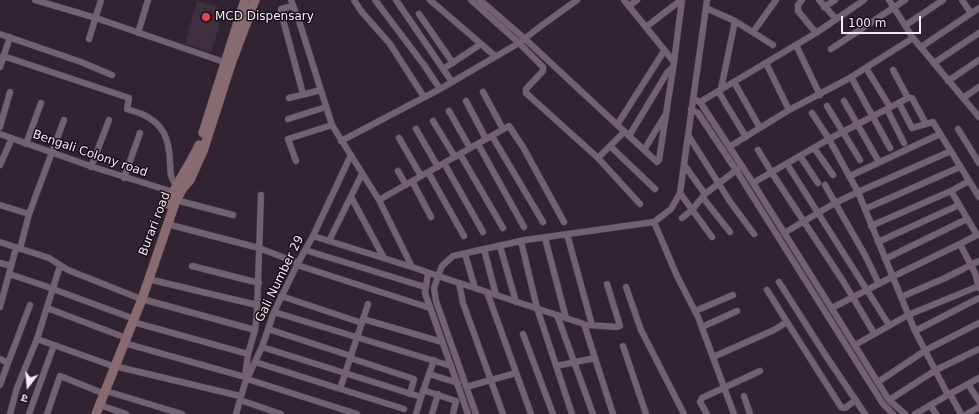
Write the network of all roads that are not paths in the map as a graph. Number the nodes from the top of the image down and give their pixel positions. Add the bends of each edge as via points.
1 (35, 0) edge
2 (101, 0) edge
3 (148, 0) edge
4 (245, 0) edge
5 (255, 0) edge
6 (354, 0) edge
7 (375, 0) edge
8 (396, 0) edge
9 (430, 0) edge
10 (480, 0) edge
11 (577, 0) edge
12 (624, 0) edge
13 (636, 0) edge
14 (681, 0) edge
15 (707, 0) edge
16 (776, 0) edge
17 (802, 0) edge
18 (819, 0) edge
19 (835, 0) edge
20 (864, 0) edge
21 (888, 0) edge
22 (905, 0) edge
23 (943, 0) edge
24 (962, 0) edge
25 (473, 1) edge
26 (292, 3) edge
27 (629, 6) junction
28 (824, 7) junction
29 (894, 7) junction
30 (706, 8) junction
31 (979, 8) edge
32 (971, 13) junction
33 (419, 14) dead end
34 (96, 18) junction
35 (836, 19) junction
36 (735, 21) junction
37 (906, 25) junction
38 (646, 27) junction
39 (239, 32) junction
40 (753, 32) junction
41 (138, 33) junction
42 (816, 33) junction
43 (979, 33) edge
44 (0, 34) edge
45 (10, 37) junction
46 (913, 38) junction
47 (89, 39) dead end
48 (522, 41) junction
49 (481, 44) junction
50 (773, 45) dead end
51 (796, 45) junction
52 (921, 48) junction
53 (831, 49) dead end
54 (664, 51) junction
55 (3, 56) junction
56 (495, 56) junction
57 (979, 60) edge
58 (224, 62) junction
59 (452, 63) junction
60 (766, 63) junction
61 (934, 63) junction
62 (0, 64) edge
63 (674, 64) junction
64 (866, 68) junction
65 (443, 69) junction
66 (893, 70) dead end
67 (112, 75) dead end
68 (851, 77) junction
69 (948, 81) junction
70 (452, 82) junction
71 (734, 82) junction
72 (979, 87) edge
73 (440, 89) junction
74 (321, 90) junction
75 (720, 90) junction
76 (10, 92) dead end
77 (482, 92) dead end
78 (303, 94) junction
79 (820, 95) junction
80 (424, 97) junction
81 (289, 98) dead end
82 (908, 98) junction
83 (962, 98) junction
84 (693, 99) junction
85 (466, 101) dead end
86 (844, 101) dead end
87 (700, 102) junction
88 (40, 103) dead end
89 (899, 103) junction
90 (827, 106) dead end
91 (326, 107) junction
92 (889, 108) junction
93 (692, 109) junction
94 (789, 110) junction
95 (449, 111) dead end
96 (812, 113) dead end
97 (666, 114) junction
98 (873, 116) junction
99 (979, 116) edge
100 (288, 118) dead end
101 (64, 120) dead end
102 (109, 120) dead end
103 (433, 121) dead end
104 (858, 124) junction
105 (926, 124) junction
106 (332, 125) junction
107 (617, 125) junction
108 (0, 127) edge
109 (760, 128) junction
110 (416, 129) dead end
111 (503, 129) junction
112 (958, 129) dead end
113 (843, 132) junction
114 (140, 133) dead end
115 (0, 134) edge
116 (624, 134) junction
117 (940, 134) junction
118 (688, 135) junction
119 (492, 136) junction
120 (746, 137) junction
121 (12, 138) junction
122 (400, 138) dead end
123 (486, 139) junction
124 (829, 139) junction
125 (341, 140) junction
126 (904, 143) dead end
127 (26, 144) junction
128 (478, 144) junction
129 (610, 146) junction
130 (729, 147) junction
131 (470, 148) junction
132 (814, 148) junction
133 (890, 148) dead end
134 (644, 150) junction
135 (758, 150) dead end
136 (950, 151) junction
137 (52, 153) junction
138 (351, 155) junction
139 (458, 156) junction
140 (800, 156) junction
141 (598, 158) junction
142 (860, 160) dead end
143 (296, 161) dead end
144 (879, 162) junction
145 (444, 163) junction
146 (979, 163) edge
147 (787, 164) junction
148 (0, 165) edge
149 (685, 166) junction
150 (91, 167) junction
151 (438, 167) junction
152 (960, 167) junction
153 (739, 168) junction
154 (398, 171) dead end
155 (428, 172) junction
156 (772, 173) junction
157 (362, 174) junction
158 (833, 175) dead end
159 (421, 176) junction
160 (850, 176) junction
161 (124, 178) junction
162 (412, 181) junction
163 (969, 181) junction
164 (719, 183) junction
165 (753, 183) junction
166 (818, 183) dead end
167 (406, 185) junction
168 (825, 185) dead end
169 (656, 189) dead end
170 (951, 191) junction
171 (175, 192) junction
172 (858, 192) junction
173 (680, 193) junction
174 (261, 195) dead end
175 (704, 196) junction
176 (979, 196) edge
177 (351, 197) junction
178 (379, 200) junction
179 (835, 203) junction
180 (640, 204) dead end
181 (761, 204) junction
182 (0, 205) edge
183 (959, 205) junction
184 (865, 209) junction
185 (692, 210) junction
186 (818, 213) junction
187 (29, 214) junction
188 (233, 215) dead end
189 (431, 217) dead end
190 (682, 218) dead end
191 (967, 219) junction
192 (543, 222) dead end
193 (564, 222) dead end
194 (654, 222) junction
195 (804, 222) junction
196 (167, 224) junction
197 (524, 226) dead end
198 (872, 226) junction
199 (503, 228) dead end
200 (483, 232) dead end
201 (730, 232) dead end
202 (784, 233) junction
203 (567, 234) junction
204 (754, 234) dead end
205 (978, 234) edge
206 (313, 236) junction
207 (464, 236) dead end
208 (712, 237) dead end
209 (545, 238) junction
210 (329, 241) junction
211 (521, 241) junction
212 (0, 242) edge
213 (878, 242) junction
214 (960, 244) junction
215 (500, 246) junction
216 (18, 248) junction
217 (259, 248) junction
218 (484, 249) junction
219 (305, 250) junction
220 (465, 254) junction
221 (384, 258) junction
222 (885, 259) junction
223 (979, 261) edge
224 (0, 263) edge
225 (297, 264) junction
226 (971, 265) junction
227 (11, 266) junction
228 (60, 266) junction
229 (192, 266) dead end
230 (412, 267) junction
231 (9, 274) junction
232 (433, 275) junction
233 (892, 277) junction
234 (148, 279) junction
235 (778, 282) dead end
236 (259, 283) junction
237 (459, 283) junction
238 (978, 283) edge
239 (608, 284) dead end
240 (879, 284) junction
241 (425, 287) junction
242 (626, 287) dead end
243 (475, 288) junction
244 (53, 290) junction
245 (767, 290) dead end
246 (867, 290) junction
247 (486, 292) junction
248 (496, 295) junction
249 (733, 295) dead end
250 (281, 296) junction
251 (901, 297) junction
252 (139, 298) junction
253 (852, 298) junction
254 (979, 298) edge
255 (516, 302) junction
256 (368, 304) dead end
257 (30, 305) dead end
258 (258, 305) junction
259 (0, 307) edge
260 (47, 308) junction
261 (430, 308) junction
262 (537, 308) junction
263 (832, 308) junction
264 (695, 311) junction
265 (738, 311) dead end
266 (274, 312) junction
267 (908, 314) junction
268 (557, 315) junction
269 (566, 318) junction
270 (131, 319) junction
271 (362, 321) junction
272 (788, 322) junction
273 (979, 323) edge
274 (584, 324) junction
275 (592, 325) junction
276 (890, 325) junction
277 (702, 327) junction
278 (268, 329) junction
279 (255, 330) junction
280 (915, 331) junction
281 (874, 333) junction
282 (523, 334) dead end
283 (356, 338) junction
284 (37, 339) junction
285 (122, 339) junction
286 (442, 342) junction
287 (54, 345) junction
288 (855, 345) junction
289 (623, 346) dead end
290 (262, 347) junction
291 (979, 349) edge
292 (926, 350) junction
293 (248, 354) junction
294 (350, 357) junction
295 (713, 357) junction
296 (595, 358) junction
297 (0, 359) edge
298 (434, 360) junction
299 (255, 362) junction
300 (8, 363) junction
301 (575, 363) junction
302 (113, 366) junction
303 (451, 366) junction
304 (556, 366) junction
305 (936, 370) junction
306 (760, 371) dead end
307 (345, 373) junction
308 (516, 373) junction
309 (429, 374) junction
310 (979, 378) edge
311 (246, 379) junction
312 (491, 380) junction
313 (878, 382) junction
314 (458, 383) junction
315 (968, 384) junction
316 (0, 385) edge
317 (466, 387) junction
318 (724, 387) junction
319 (340, 389) junction
320 (423, 390) junction
321 (103, 391) junction
322 (410, 394) junction
323 (438, 394) junction
324 (948, 394) junction
325 (744, 396) dead end
326 (421, 397) junction
327 (240, 398) junction
328 (856, 400) junction
329 (889, 400) junction
330 (979, 401) edge
331 (930, 405) junction
332 (979, 407) edge
333 (404, 409) dead end
334 (98, 410) edge
335 (10, 414) edge
336 (29, 414) edge
337 (47, 414) edge
338 (91, 414) edge
339 (126, 414) edge
340 (182, 414) edge
341 (236, 414) edge
342 (281, 414) edge
343 (357, 414) edge
344 (416, 414) edge
345 (432, 414) edge
346 (453, 414) edge
347 (468, 414) edge
348 (476, 414) edge
349 (503, 414) edge
350 (531, 414) edge
351 (553, 414) edge
352 (572, 414) edge
353 (593, 414) edge
354 (613, 414) edge
355 (646, 414) edge
356 (684, 414) edge
357 (707, 414) edge
358 (734, 414) edge
359 (750, 414) edge
360 (865, 414) edge
361 (893, 414) edge
362 (905, 414) edge
363 (915, 414) edge
364 (936, 414) edge
365 (961, 414) edge
366 (966, 414) edge

1 - 34 street
2 - 34 street
3 - 41 street
4 - 39 main road, Burari road
5 - 39 main road, Burari road
6 - 80 street via 390,44
7 - 73 street
8 - 65 street
9 - 49 street
10 - 48 street
11 - 48 street
12 - 27 street
13 - 27 street
14 - 38 street
14 - 63 street
15 - 30 street
16 - 40 street
17 - 42 street via 798,5 798,11
18 - 28 street
19 - 28 street
20 - 35 street
21 - 29 street
22 - 29 street
23 - 37 street
24 - 32 street
25 - 48 street
26 - 74 street via 300,20
26 - 78 street via 280,12
27 - 38 street
28 - 35 street
29 - 37 street
29 - 53 street
30 - 36 street
30 - 84 street
31 - 32 street
32 - 52 street
33 - 59 street
34 - 41 street
34 - 47 street
35 - 42 street
36 - 40 street
36 - 75 street
37 - 46 street
38 - 54 street
39 - 58 main road, Burari road
39 - 171 main road, Burari road via 203,151 190,180
40 - 50 street
41 - 58 street
42 - 51 street
43 - 61 street
44 - 45 street
45 - 55 street
45 - 67 street
46 - 52 street
46 - 64 street
48 - 56 street
48 - 107 street
48 - 141 street via 543,67 543,72 526,89 526,93
49 - 56 street
49 - 59 street
51 - 60 street
51 - 79 street
52 - 61 street
54 - 63 street
54 - 107 street
55 - 62 street
55 - 171 street via 129,98 128,109 155,122 165,133 170,176
56 - 70 street
57 - 69 street
58 - 171 main road, Burari road via 199,144
59 - 65 street
60 - 71 street
60 - 94 street
61 - 69 street
63 - 97 street
63 - 116 street
64 - 68 street
64 - 92 street
65 - 70 street
66 - 82 street
68 - 79 street
68 - 98 street
69 - 83 street
70 - 73 street
71 - 75 street
71 - 109 street
72 - 83 street
73 - 80 street
74 - 78 street
74 - 91 street
75 - 87 street
75 - 120 street
76 - 108 street
77 - 111 street
78 - 81 street
79 - 94 street
80 - 125 street
82 - 89 street
82 - 105 street via 912,98
83 - 99 street
84 - 87 street
84 - 93 street
85 - 123 street
86 - 104 street
87 - 130 street
88 - 127 street
89 - 92 street
89 - 105 street via 912,128
90 - 113 street
91 - 100 street
91 - 106 street
92 - 98 street
92 - 126 street
93 - 118 street
93 - 153 street via 698,113
94 - 109 street
95 - 131 street
96 - 124 street
97 - 134 street
97 - 134 street via 658,161
98 - 104 street
98 - 133 street
101 - 137 street
102 - 150 street
103 - 139 street
104 - 113 street
104 - 144 street
105 - 117 street via 933,122
106 - 125 street
106 - 143 street via 288,139
107 - 116 street
109 - 120 street
110 - 151 street
111 - 119 street
111 - 193 street via 511,127
112 - 146 street
113 - 124 street
113 - 142 street
114 - 161 street
115 - 121 street, Bengali Colony road
116 - 129 street
116 - 134 street
117 - 136 street
117 - 144 street
118 - 149 street
118 - 164 street
119 - 123 street
119 - 192 street
120 - 130 street
121 - 127 street, Bengali Colony road
121 - 148 street
122 - 159 street
123 - 128 street
124 - 132 street
124 - 160 street
125 - 138 street
127 - 137 street, Bengali Colony road
128 - 131 street
128 - 197 street
129 - 141 street
129 - 169 street
130 - 153 street
131 - 139 street
132 - 140 street
132 - 158 street
135 - 156 street
136 - 152 street
136 - 172 street
137 - 150 street, Bengali Colony road
137 - 187 street
138 - 157 street
138 - 206 street, Gali Number 29
139 - 145 street
139 - 199 street
140 - 147 street
140 - 166 street
141 - 180 street
144 - 160 street
145 - 151 street
145 - 200 street
147 - 156 street
147 - 186 street
149 - 173 street
149 - 175 street
150 - 161 street, Bengali Colony road
151 - 155 street
152 - 163 street
152 - 184 street
153 - 164 street
153 - 165 street
153 - 181 street
154 - 167 street
155 - 159 street
155 - 207 street
156 - 165 street
156 - 195 street
157 - 177 street
157 - 178 street
159 - 162 street
160 - 172 street
161 - 171 street, Bengali Colony road
162 - 167 street
162 - 189 street
163 - 170 street
163 - 176 street
164 - 175 street
164 - 204 street
165 - 181 street
167 - 178 street
168 - 179 street
170 - 183 street
170 - 198 street
171 - 188 street, Bengali Colony road
171 - 196 main road, Burari road
171 - 252 main road, Burari road
172 - 179 street
172 - 184 street
173 - 185 street
173 - 194 street via 671,209
174 - 217 street
175 - 185 street
175 - 201 street
177 - 210 street
177 - 221 street
178 - 230 street
179 - 186 street
179 - 240 street
181 - 202 street
181 - 361 street via 883,404
182 - 187 street
183 - 191 street
183 - 213 street
184 - 198 street
185 - 190 street
185 - 208 street
186 - 195 street
186 - 246 street
187 - 216 street
191 - 205 street
191 - 222 street
194 - 203 street
194 - 264 street
195 - 202 street
195 - 253 street
196 - 217 street
196 - 234 main road, Burari road
198 - 213 street
202 - 263 street
203 - 209 street
203 - 275 street
205 - 214 street
206 - 210 street
206 - 219 street, Gali Number 29
209 - 211 street
209 - 269 street
210 - 221 street
211 - 215 street
211 - 262 street
212 - 216 street
213 - 222 street
214 - 226 street
214 - 233 street
215 - 218 street
215 - 255 street
216 - 227 street
216 - 228 street via 49,258
217 - 225 street
217 - 236 street
218 - 220 street
218 - 248 street
219 - 225 street, Gali Number 29
219 - 241 street
220 - 232 street via 453,256
220 - 243 street
221 - 230 street
222 - 233 street
223 - 226 street
224 - 227 street
225 - 250 street, Gali Number 29
225 - 261 street
226 - 238 street
226 - 251 street
227 - 231 street
228 - 244 street
228 - 252 street
229 - 236 street
230 - 232 street
231 - 244 street
231 - 259 street
232 - 237 street
232 - 241 street
232 - 317 street via 436,301
233 - 240 street
233 - 251 street
234 - 252 main road, Burari road
234 - 258 street
235 - 328 street
236 - 258 street
237 - 243 street
237 - 312 street via 463,303
238 - 267 street
239 - 275 street via 620,326
240 - 246 street
241 - 261 street
242 - 356 street via 641,330
243 - 247 street
244 - 260 street
244 - 270 street
245 - 272 street
246 - 253 street
246 - 276 street
247 - 248 street
247 - 308 street
248 - 255 street
249 - 264 street
250 - 266 street, Gali Number 29
250 - 271 street
251 - 267 street
252 - 270 main road, Burari road
252 - 279 street
253 - 263 street
253 - 281 street
254 - 280 street
255 - 262 street
256 - 271 street
257 - 300 street
258 - 279 street
260 - 284 street
260 - 285 street
261 - 286 street
262 - 268 street
262 - 304 street
263 - 288 street
264 - 277 street
265 - 277 street
266 - 278 street, Gali Number 29
266 - 283 street
267 - 276 street
267 - 280 street
268 - 269 street
268 - 301 street
269 - 274 street
270 - 285 main road, Burari road
270 - 293 street
271 - 283 street
271 - 286 street
272 - 295 street
272 - 328 street via 841,407 845,408
273 - 292 street
274 - 275 street
274 - 296 street
276 - 281 street
277 - 295 street
278 - 290 street, Gali Number 29
278 - 294 street
279 - 293 street
280 - 292 street
281 - 288 street
282 - 351 street
283 - 294 street
283 - 298 street
284 - 287 street
284 - 335 street via 19,382
285 - 302 main road, Burari road
285 - 311 street
286 - 303 street
287 - 302 street
287 - 336 street
288 - 313 street
289 - 355 street
290 - 299 street, Gali Number 29
290 - 307 street
291 - 305 street
292 - 305 street
292 - 313 street
293 - 311 street
294 - 307 street
294 - 322 street via 413,378
295 - 318 street
296 - 301 street
296 - 354 street
297 - 300 street
298 - 303 street
298 - 309 street
299 - 311 street, Gali Number 29
299 - 319 street
300 - 316 street
301 - 304 street
301 - 353 street
302 - 321 main road, Burari road
302 - 327 street
303 - 314 street
304 - 352 street
305 - 324 street
305 - 329 street
306 - 318 street
307 - 319 street
307 - 322 street
308 - 312 street
308 - 350 street
309 - 314 street
309 - 320 street
310 - 315 street
311 - 327 street, Gali Number 29
311 - 343 street
312 - 317 street
312 - 349 street
313 - 329 street
314 - 347 street
315 - 324 street
315 - 330 street
317 - 348 street
318 - 357 street via 701,400
318 - 358 street
319 - 333 street
320 - 323 street
320 - 326 street
321 - 334 main road, Burari road
321 - 337 street via 60,376
321 - 338 main road, Burari road
321 - 340 street
322 - 326 street
323 - 345 street
323 - 346 street via 456,400
324 - 331 street
324 - 365 street
325 - 359 street
326 - 344 street
327 - 341 street, Gali Number 29
327 - 342 street
328 - 360 street
329 - 362 street
331 - 363 street
331 - 364 street
332 - 366 street
334 - 339 street

